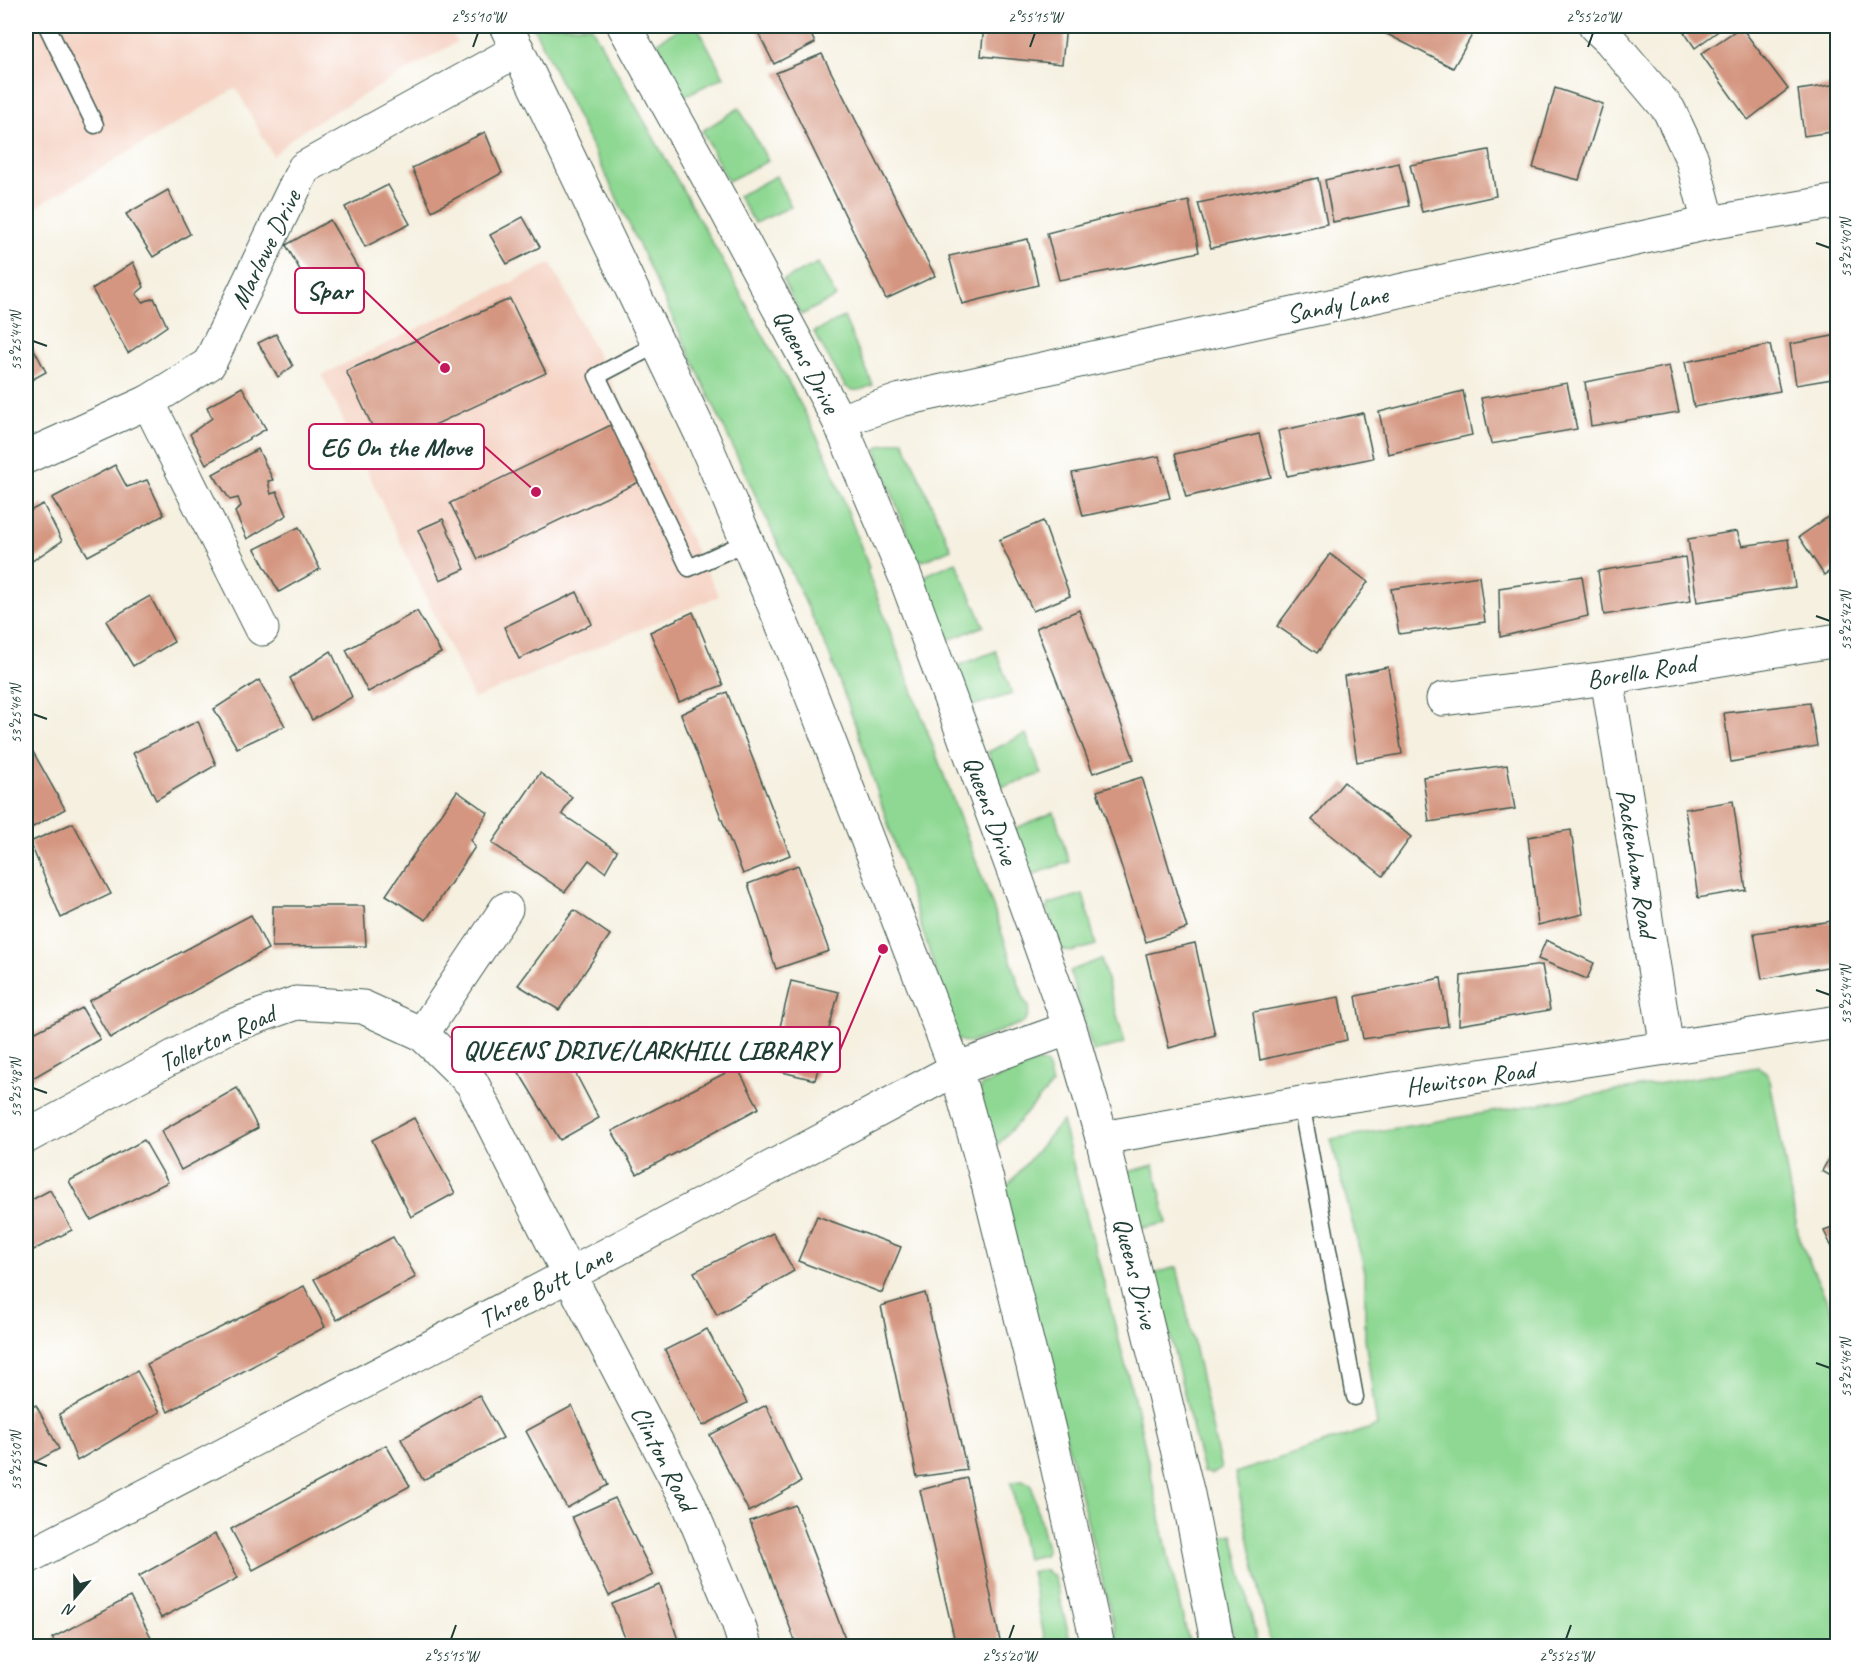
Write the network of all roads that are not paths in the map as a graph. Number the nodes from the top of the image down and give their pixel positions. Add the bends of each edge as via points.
1 (47, 26) edge
2 (624, 26) edge
3 (1595, 26) edge
4 (512, 38) edge
5 (95, 125) dead end
6 (1838, 201) edge
7 (1709, 223) junction
8 (658, 344) junction
9 (148, 402) junction
10 (839, 421) junction
11 (26, 457) edge
12 (747, 542) junction
13 (262, 629) dead end
14 (1838, 640) edge
15 (1607, 678) junction
16 (1443, 699) dead end
17 (506, 909) dead end
18 (1838, 1022) edge
19 (1070, 1028) junction
20 (422, 1034) junction
21 (1667, 1048) junction
22 (956, 1069) junction
23 (1301, 1103) junction
24 (26, 1137) edge
25 (1102, 1138) junction
26 (569, 1275) junction
27 (1355, 1397) dead end
28 (26, 1558) edge
29 (745, 1647) edge
30 (1098, 1647) edge
31 (1218, 1647) edge

1 - 5 lane
2 - 10 main road, Queens Drive
3 - 7 main road via 1669,110 1692,159
4 - 8 main road
4 - 9 main road, Marlowe Drive via 304,168 208,364
6 - 7 main road, Sandy Lane
7 - 10 main road, Sandy Lane via 901,400
8 - 12 main road
8 - 12 lane via 597,376 689,567
9 - 11 main road, Marlowe Drive
9 - 13 main road
10 - 19 main road, Queens Drive via 905,576
12 - 22 main road via 802,671
14 - 15 main road, Borella Road
15 - 16 main road, Borella Road
15 - 21 main road, Packenham Road
17 - 20 main road
18 - 21 main road, Hewitson Road
19 - 22 main road, Three Butt Lane
19 - 25 main road, Queens Drive
20 - 24 main road, Tollerton Road via 363,1007 296,1003 228,1028
20 - 26 main road, Tollerton Road via 472,1083
21 - 23 main road, Hewitson Road
22 - 26 main road, Three Butt Lane
22 - 30 main road via 1049,1430
23 - 25 main road, Hewitson Road
23 - 27 lane
25 - 31 main road, Queens Drive via 1188,1494
26 - 28 main road, Three Butt Lane
26 - 29 main road, Clinton Road via 688,1502

